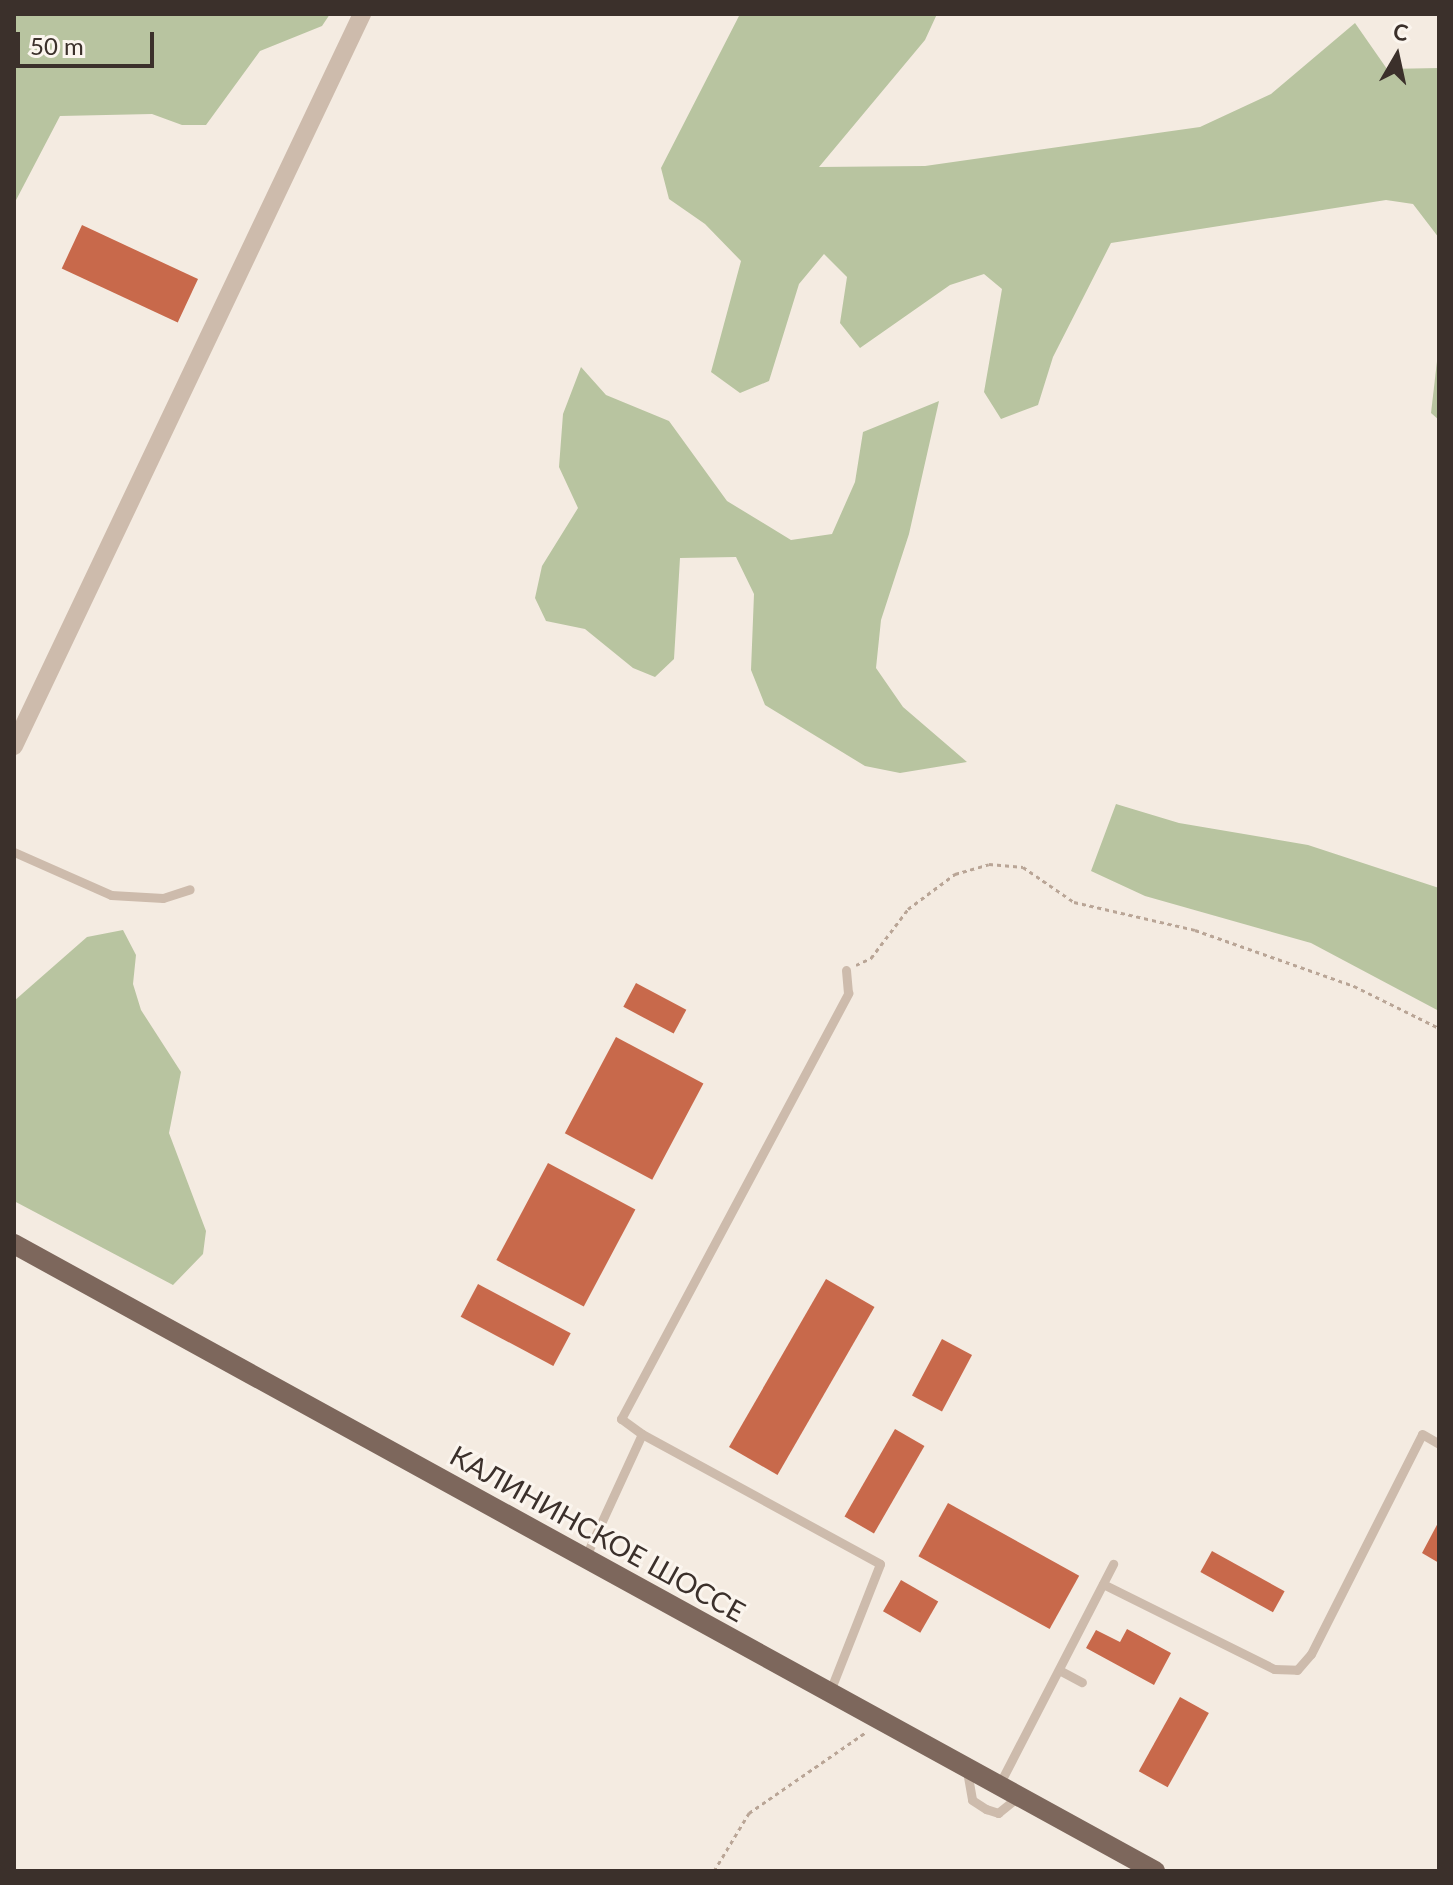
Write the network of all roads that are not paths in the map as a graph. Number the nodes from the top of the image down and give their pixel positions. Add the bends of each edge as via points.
1 (362, 14) edge
2 (14, 746) edge
3 (14, 852) edge
4 (190, 889) dead end
5 (846, 970) road end
6 (14, 1244) edge
7 (642, 1434) junction
8 (1439, 1444) edge
9 (585, 1558) junction
10 (1113, 1564) dead end
11 (1103, 1584) junction
12 (1059, 1670) junction
13 (1082, 1682) dead end
14 (830, 1692) junction
15 (966, 1767) junction
16 (999, 1785) junction
17 (1019, 1796) junction
18 (1155, 1871) edge

1 - 2 street
3 - 4 lane via 111,895 163,898
5 - 7 lane via 848,993 621,1419
6 - 9 main road, КАЛИНИНСКОЕ ШОССЕ
7 - 9 lane
7 - 14 lane via 880,1564
8 - 11 lane via 1422,1434 1311,1654 1297,1670 1274,1669
9 - 14 main road, КАЛИНИНСКОЕ ШОССЕ
10 - 11 lane
11 - 12 lane
12 - 13 lane
12 - 16 lane
14 - 15 main road, КАЛИНИНСКОЕ ШОССЕ
15 - 16 main road, КАЛИНИНСКОЕ ШОССЕ
15 - 17 lane via 972,1800 986,1809 998,1813
16 - 17 main road, КАЛИНИНСКОЕ ШОССЕ
17 - 18 main road, КАЛИНИНСКОЕ ШОССЕ

